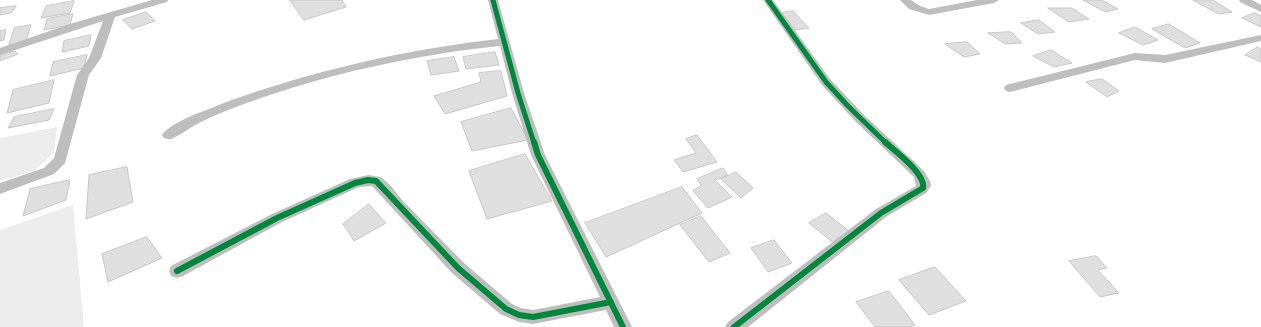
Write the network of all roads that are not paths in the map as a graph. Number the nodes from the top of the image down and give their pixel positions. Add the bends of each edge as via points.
1 (163, 0) edge
2 (493, 0) edge
3 (768, 0) edge
4 (905, 0) edge
5 (994, 0) edge
6 (1244, 0) edge
7 (1261, 9) edge
8 (110, 15) junction
9 (1261, 38) edge
10 (505, 42) junction
11 (0, 52) edge
12 (1010, 88) dead end
13 (169, 135) dead end
14 (0, 188) edge
15 (177, 271) dead end
16 (611, 302) junction
17 (738, 326) edge
18 (623, 327) edge

1 - 8 street
2 - 10 street
3 - 17 street via 826,82 919,174 924,182 921,190 882,212
4 - 5 street via 911,6 929,12
6 - 7 street
8 - 11 street
8 - 14 street via 95,58 83,75 60,160 49,171
9 - 12 street via 1165,59 1135,56
10 - 13 street via 420,53 302,81 205,115
10 - 16 street via 538,155
15 - 16 street via 277,218 355,183 368,180 376,181 386,190 458,268 506,309 519,315 533,317
16 - 18 street

